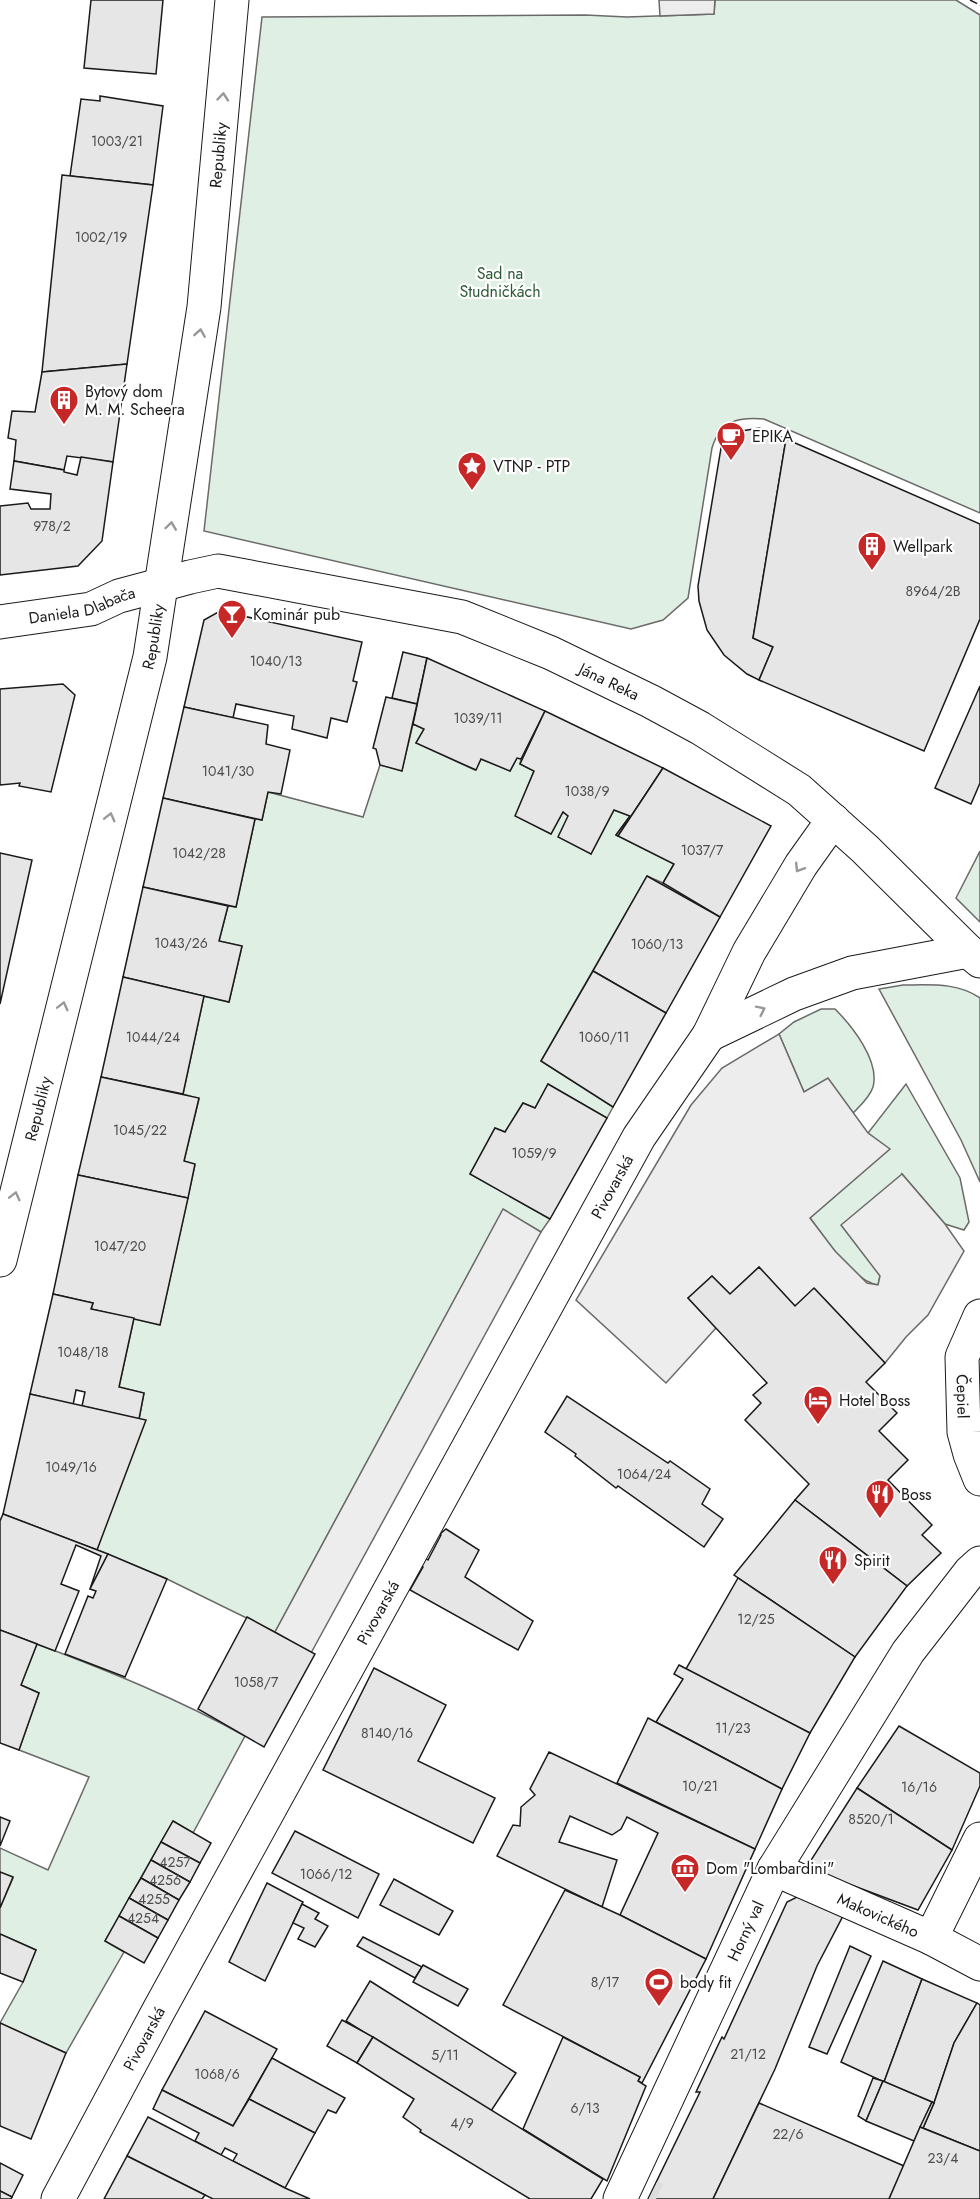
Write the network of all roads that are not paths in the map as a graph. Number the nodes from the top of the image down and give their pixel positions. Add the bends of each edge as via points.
1 (232, 0) edge
2 (162, 584) junction
3 (0, 622) edge
4 (833, 820) junction
5 (974, 956) edge
6 (709, 1035) junction
7 (0, 1255) edge
8 (980, 1316) edge
9 (980, 1479) edge
10 (980, 1563) edge
11 (980, 1839) edge
12 (774, 1869) junction
13 (931, 1938) junction
14 (980, 1964) edge
15 (632, 2193) edge
16 (58, 2199) edge

2 -> 1 street, Republiky via 204,307
2 - 3 street, Daniela Dlabača via 91,609
2 - 4 street, Jána Reka via 218,571 462,617 551,653 700,728 799,789
7 -> 2 street, Republiky via 150,657
4 - 5 street, Jána Reka
4 -> 6 street, Pivovarská via 749,952
6 -> 5 street, Pivovarská via 794,994 852,973
6 - 16 street, Pivovarská via 639,1137
8 - 9 street, Čepiel via 962,1357 964,1432
10 - 12 street, Horný val via 908,1652
11 - 13 street
12 - 13 street, Makovického
12 - 15 street, Horný val
13 - 14 street, Makovického

